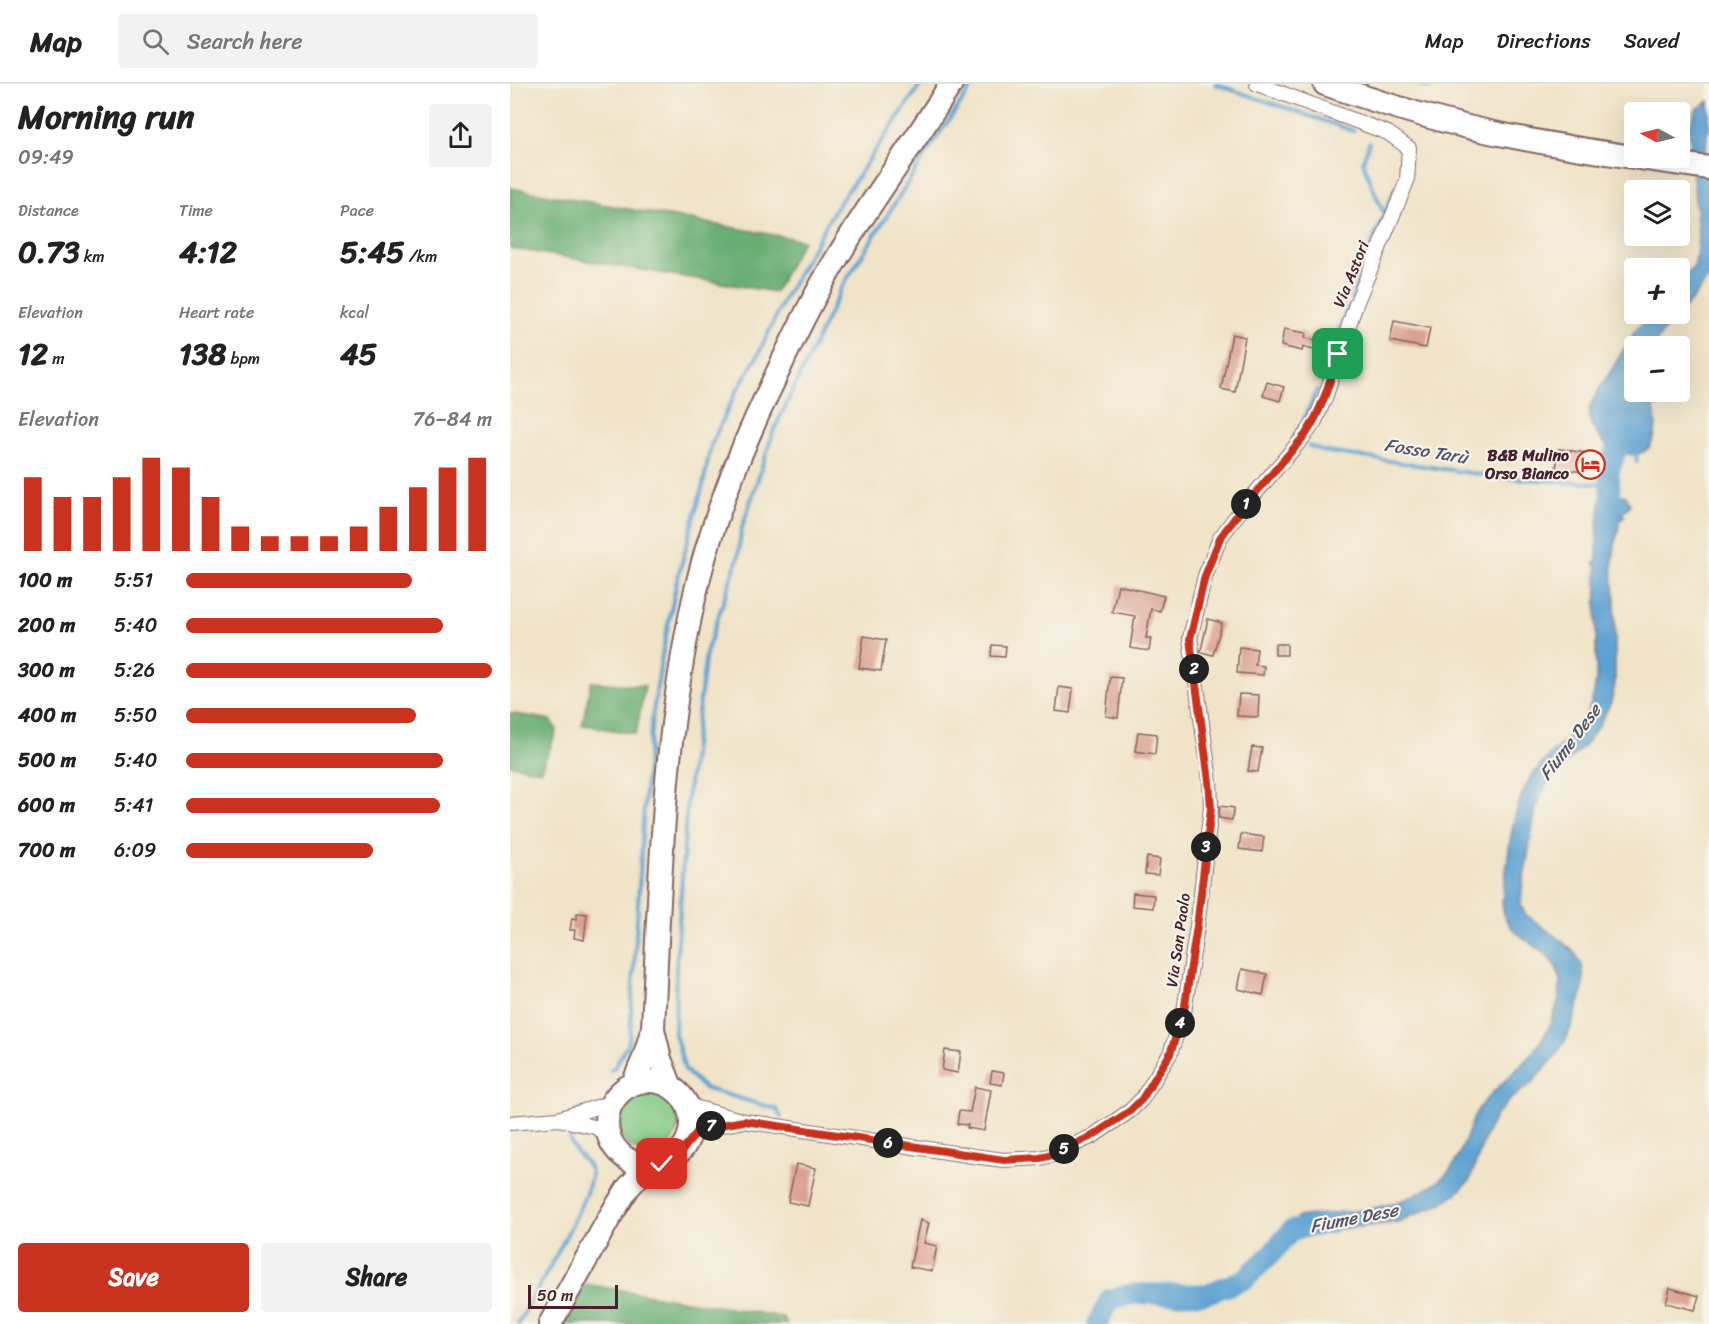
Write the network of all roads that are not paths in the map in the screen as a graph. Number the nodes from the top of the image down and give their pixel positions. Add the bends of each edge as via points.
1 (951, 84) edge
2 (1257, 84) edge
3 (1325, 84) edge
4 (1709, 168) edge
5 (1205, 576) joint
6 (653, 1028) junction
7 (633, 1084) junction
8 (671, 1087) junction
9 (613, 1102) junction
10 (687, 1105) junction
11 (558, 1119) junction
12 (744, 1121) junction
13 (510, 1123) edge
14 (613, 1143) junction
15 (687, 1143) junction
16 (662, 1164) junction
17 (611, 1215) junction
18 (550, 1324) edge

1 - 6 main road via 819,289 754,422 712,534 696,593 672,735 663,818
2 - 5 street, Via Astori via 1388,133 1409,148 1407,181 1356,304 1315,421 1220,538
3 - 4 main road via 1382,104 1514,137
5 - 12 street, Via San Paolo via 1190,639 1211,808 1198,919 1184,1012 1170,1054 1142,1099 1092,1136 1052,1155 1004,1160
6 - 7 main road
6 - 8 main road
7 - 8 main road via 659,1082
7 - 9 main road
8 - 10 main road
9 - 11 street
9 - 14 main road via 607,1124
10 - 12 street, Via San Paolo
10 - 15 main road via 691,1131
11 - 13 street
11 - 14 street via 595,1127
12 - 15 street, Via San Paolo via 698,1131
14 - 16 main road via 637,1164
14 - 17 main road via 616,1177
15 - 16 main road via 681,1152
16 - 17 main road via 643,1171
17 - 18 main road

